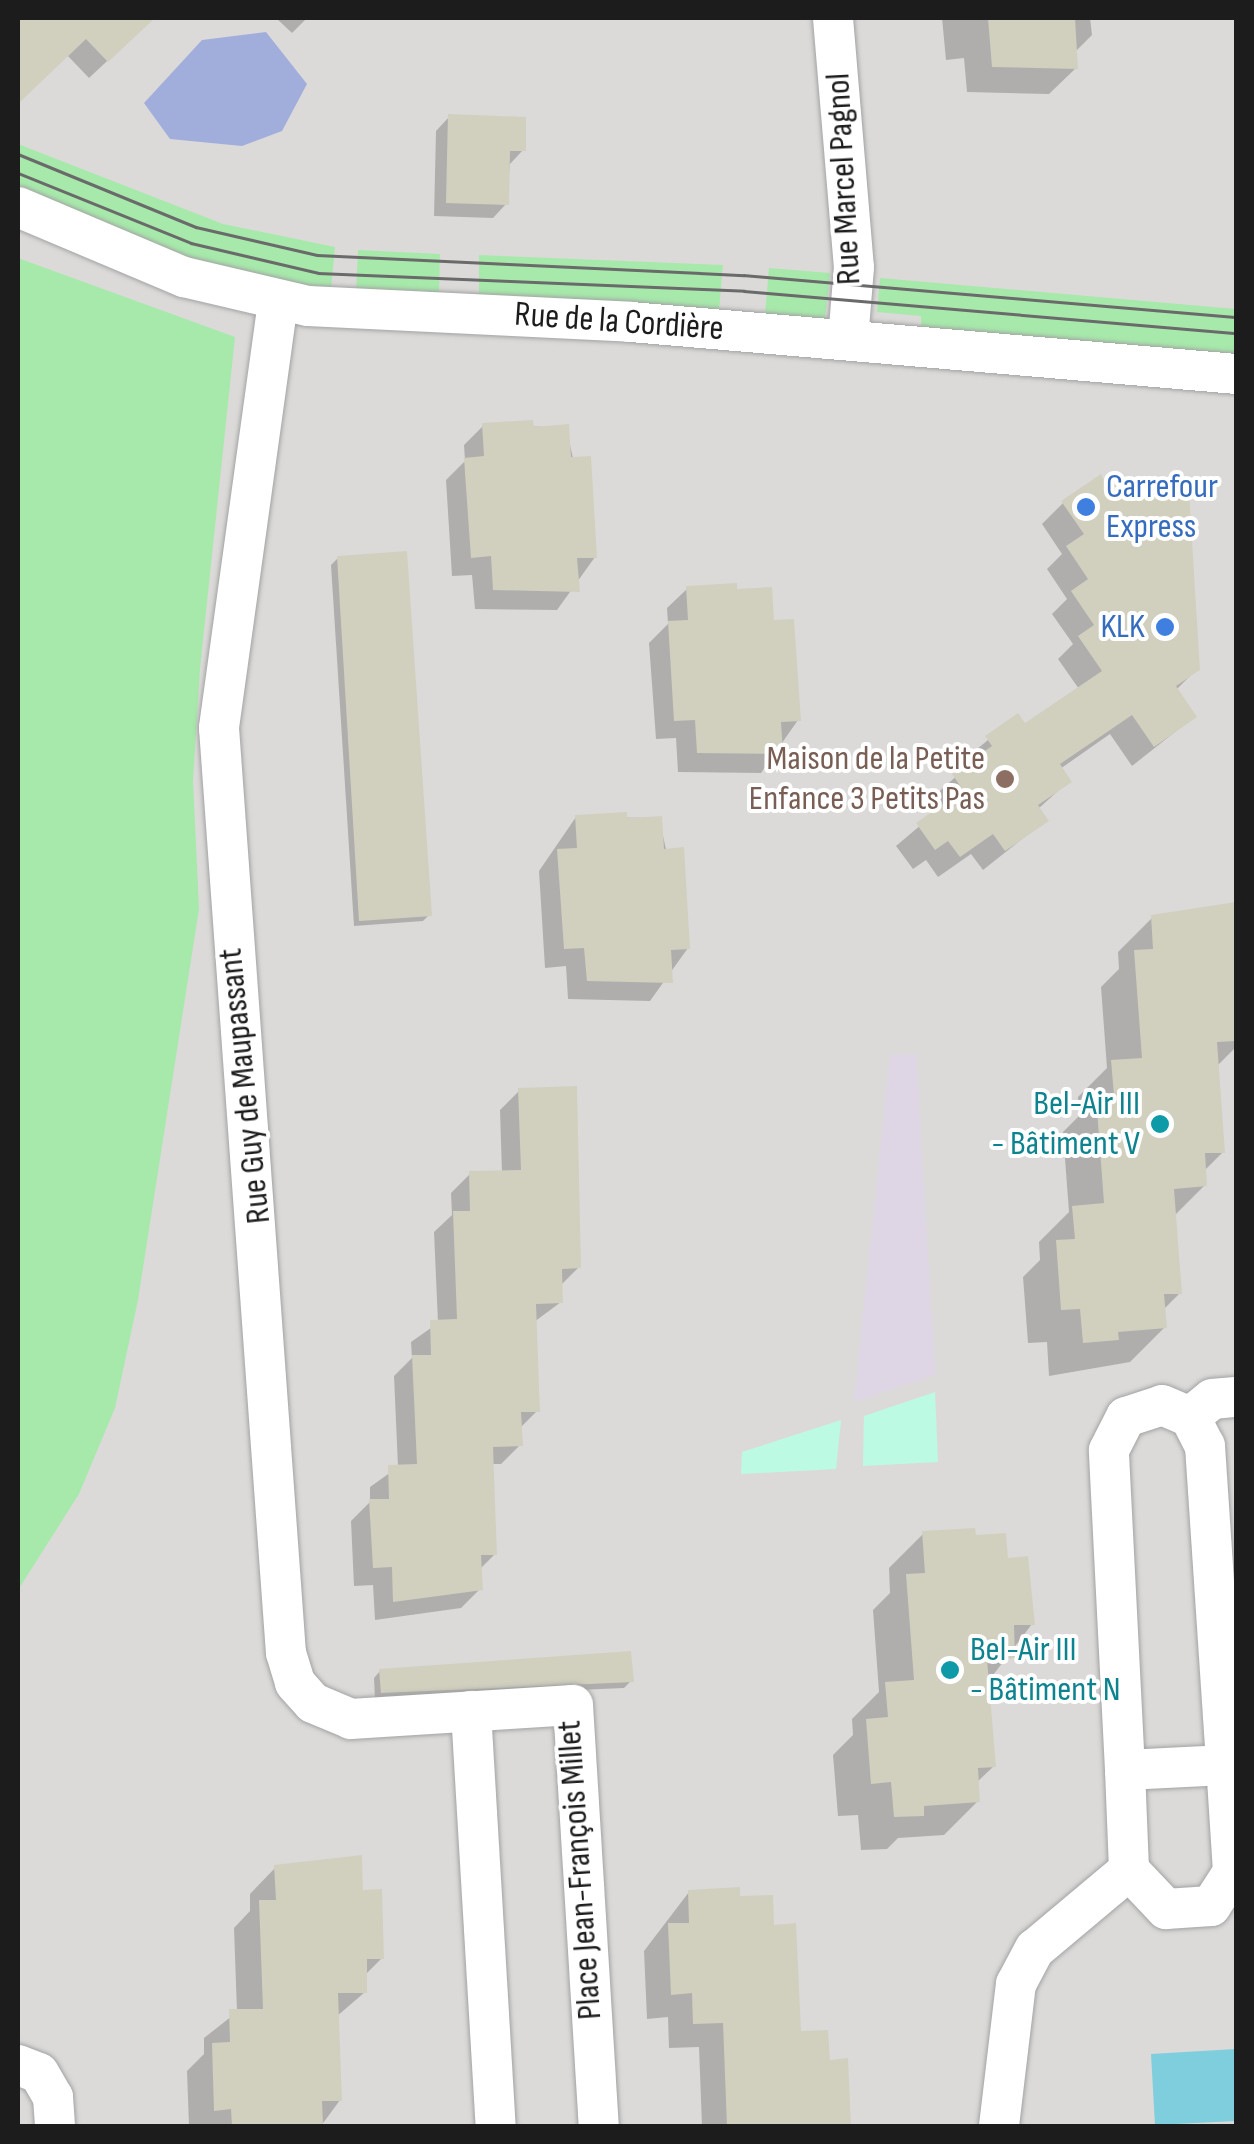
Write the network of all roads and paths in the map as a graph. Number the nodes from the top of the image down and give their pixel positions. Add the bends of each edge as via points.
1 (834, 18) edge
2 (18, 207) edge
3 (278, 302) junction
4 (848, 340) junction
5 (1236, 374) edge
6 (1236, 1396) edge
7 (1190, 1417) junction
8 (471, 1711) junction
9 (1226, 1765) junction
10 (1125, 1770) junction
11 (1129, 1870) junction
12 (18, 2064) edge
13 (55, 2126) edge
14 (496, 2126) edge
15 (599, 2126) edge
16 (998, 2126) edge

1 - 4 street, Rue Marcel Pagnol via 854,266
2 - 3 street, Rue de la Cordière via 184,277
3 - 4 street, Rue de la Cordière
3 - 8 street, Rue Guy de Maupassant via 220,728 286,1653 295,1683 313,1703 351,1719
4 - 5 street, Rue de la Cordière
6 - 7 street via 1212,1399
7 - 9 street via 1205,1446
7 - 10 street via 1162,1405 1126,1417 1109,1450
8 - 14 street
8 - 15 street, Place Jean-François Millet via 574,1705
9 - 10 street
9 - 11 street via 1233,1872 1211,1906 1166,1910
10 - 11 street
11 - 16 street via 1034,1949 1016,1984
12 - 13 street via 39,2073 53,2097

